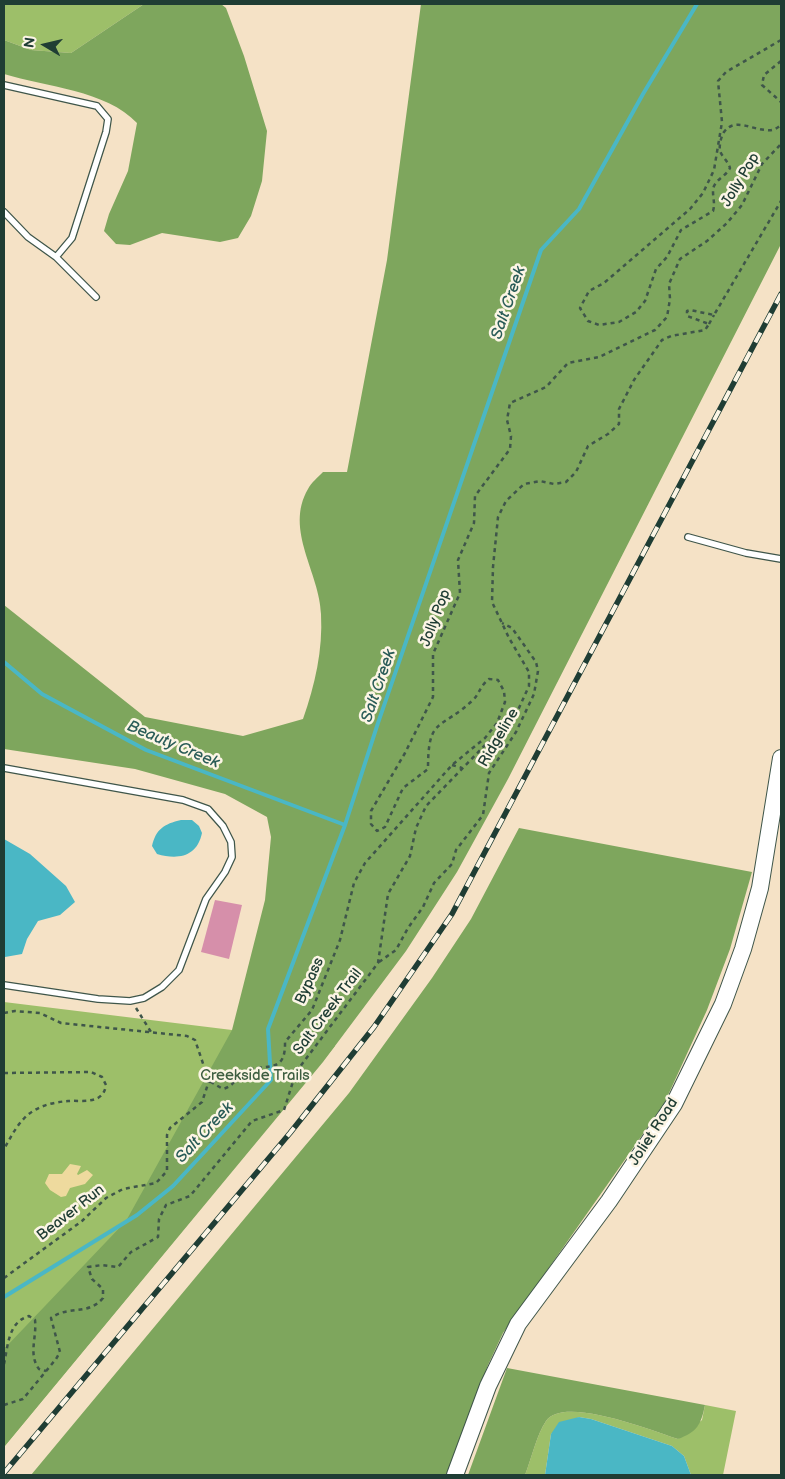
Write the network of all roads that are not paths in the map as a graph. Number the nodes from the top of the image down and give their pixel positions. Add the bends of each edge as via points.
1 (4, 86) edge
2 (4, 212) edge
3 (56, 257) junction
4 (96, 297) dead end
5 (688, 537) dead end
6 (781, 560) edge
7 (781, 758) edge
8 (4, 768) edge
9 (4, 985) edge
10 (455, 1475) edge

1 - 3 lane via 97,106 108,119 72,238
2 - 3 lane via 28,237
3 - 4 lane
5 - 6 lane
7 - 10 main road, Joliet Road via 760,888 743,949 720,1012 674,1104 609,1201 518,1324 488,1386
8 - 9 lane via 183,800 208,809 223,826 231,842 232,857 226,872 206,899 179,970 162,987 144,998 130,1002

